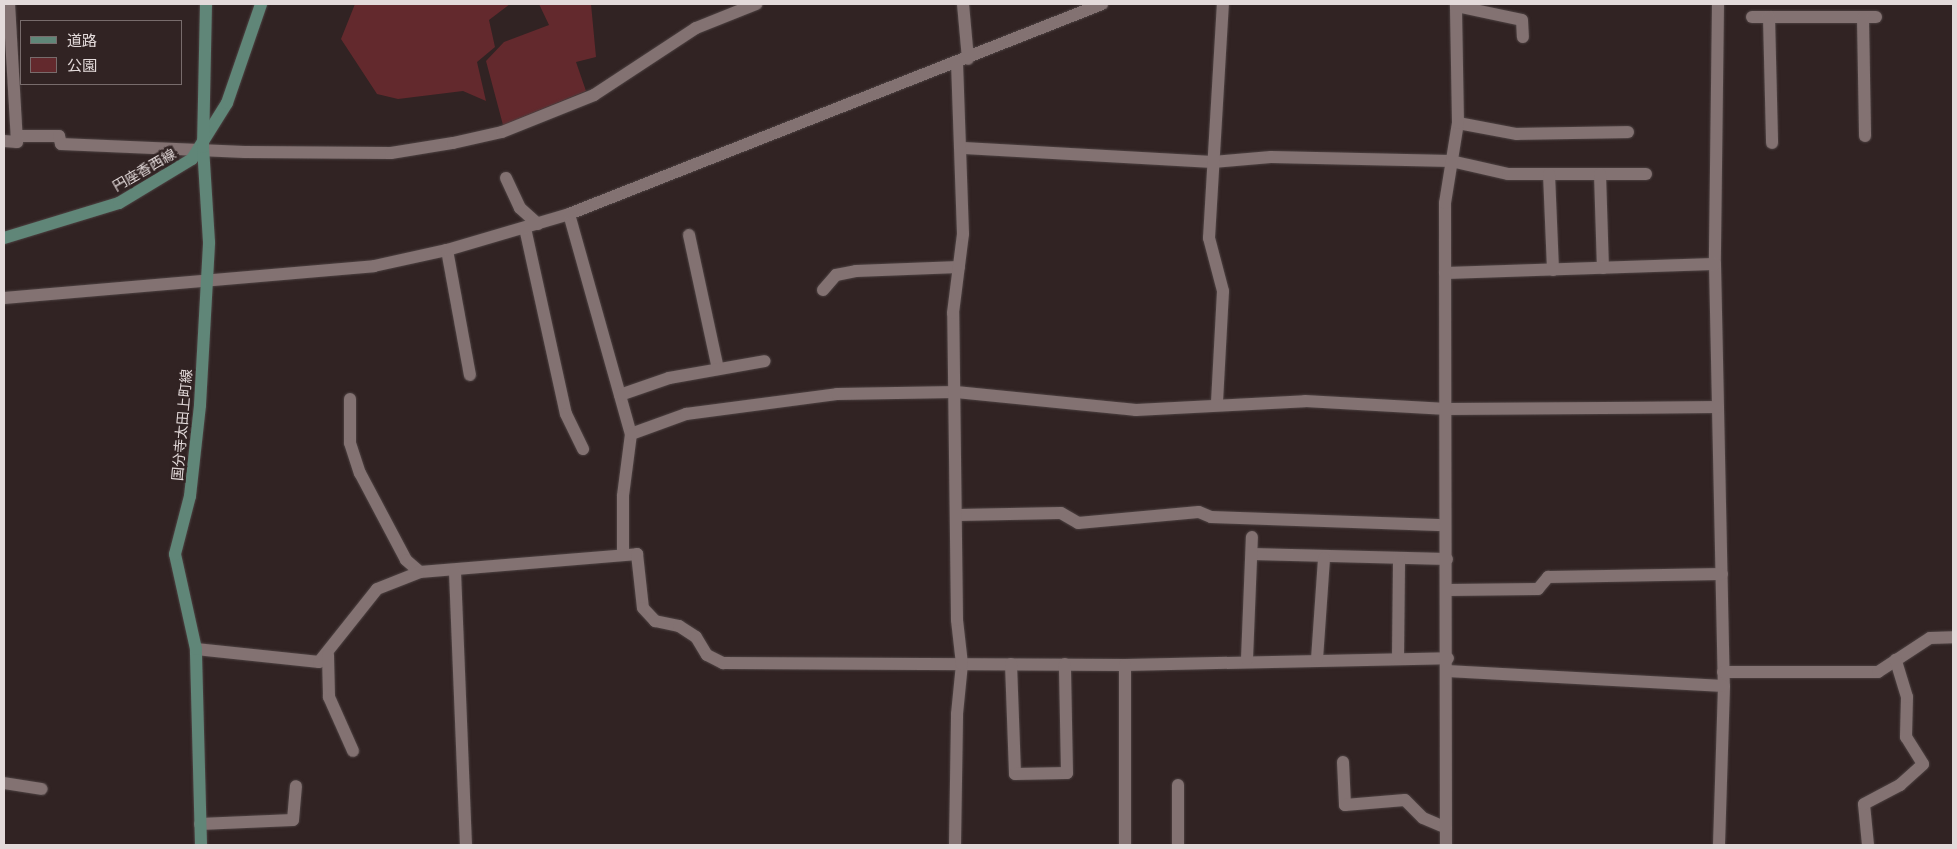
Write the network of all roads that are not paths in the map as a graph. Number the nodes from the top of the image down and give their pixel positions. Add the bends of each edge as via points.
1 (9, 4) edge
2 (206, 4) edge
3 (261, 4) edge
4 (756, 4) edge
5 (963, 4) edge
6 (1102, 4) edge
7 (1223, 4) edge
8 (1718, 4) edge
9 (1819, 4) edge
10 (1456, 5) edge
11 (1752, 17) dead end
12 (1769, 17) junction
13 (1821, 17) junction
14 (1523, 37) dead end
15 (963, 61) junction
16 (17, 79) edge
17 (1458, 123) junction
18 (1628, 132) dead end
19 (17, 136) junction
20 (1865, 136) dead end
21 (4, 141) edge
22 (1772, 143) dead end
23 (203, 148) junction
24 (964, 148) junction
25 (1451, 161) junction
26 (1213, 162) junction
27 (1549, 174) junction
28 (1600, 174) junction
29 (1646, 174) dead end
30 (506, 178) dead end
31 (569, 214) junction
32 (532, 226) junction
33 (689, 235) dead end
34 (4, 238) edge
35 (447, 250) junction
36 (1715, 264) junction
37 (959, 267) junction
38 (1603, 268) junction
39 (1554, 270) junction
40 (1445, 273) junction
41 (207, 283) junction
42 (823, 290) dead end
43 (4, 298) edge
44 (765, 361) dead end
45 (718, 369) junction
46 (470, 374) dead end
47 (956, 392) junction
48 (620, 395) junction
49 (350, 399) dead end
50 (1218, 402) junction
51 (1718, 407) junction
52 (1447, 409) junction
53 (631, 434) junction
54 (583, 449) dead end
55 (958, 515) junction
56 (1445, 525) junction
57 (1252, 537) dead end
58 (623, 552) junction
59 (1252, 554) junction
60 (1324, 558) junction
61 (1399, 560) junction
62 (1447, 560) junction
63 (420, 572) junction
64 (455, 572) junction
65 (1722, 574) junction
66 (1448, 590) junction
67 (1953, 637) edge
68 (196, 649) junction
69 (328, 656) junction
70 (1398, 658) junction
71 (1247, 659) junction
72 (1317, 659) junction
73 (1896, 660) junction
74 (962, 664) junction
75 (1011, 664) junction
76 (1065, 664) junction
77 (1448, 664) junction
78 (1125, 665) junction
79 (1723, 672) junction
80 (1724, 686) junction
81 (354, 751) dead end
82 (1343, 762) dead end
83 (4, 783) edge
84 (1178, 785) dead end
85 (296, 786) dead end
86 (42, 789) dead end
87 (200, 824) junction
88 (1446, 828) junction
89 (201, 845) edge
90 (466, 845) edge
91 (955, 845) edge
92 (1125, 845) edge
93 (1178, 845) edge
94 (1446, 845) edge
95 (1719, 845) edge
96 (1868, 845) edge

1 - 16 street
2 - 23 main road, 国分寺太田上町線
3 - 23 main road, 円座香西線 via 236,82
4 - 23 street via 696,28 594,95 502,132 390,153 245,152
5 - 15 street
6 - 15 street
7 - 26 street
8 - 36 street
9 - 13 street
10 - 14 street via 1522,20
10 - 17 street
11 - 12 street
12 - 13 street
12 - 22 street
13 - 20 street via 1869,18
15 - 24 street
15 - 31 street
16 - 19 street
17 - 18 street via 1517,134
17 - 25 street
19 - 21 street via 18,142
19 - 23 street via 59,136 61,144
23 - 34 main road, 円座香西線 via 174,172 119,203
23 - 41 main road, 国分寺太田上町線
24 - 26 street
24 - 37 street
25 - 26 street via 1271,157
25 - 27 street via 1508,174
25 - 40 street via 1446,187
26 - 50 street via 1209,238 1224,291
27 - 28 street
27 - 39 street
28 - 29 street
28 - 38 street
30 - 32 street
31 - 32 street
31 - 48 street
32 - 35 street
32 - 54 street via 566,414
33 - 45 street
35 - 41 street via 374,266
35 - 46 street
36 - 38 street
36 - 51 street
37 - 42 street via 836,274
37 - 47 street via 953,313
38 - 39 street
39 - 40 street
40 - 52 street
41 - 43 street
41 - 68 main road, 国分寺太田上町線 via 195,465 175,554
44 - 45 street
45 - 48 street via 669,378
47 - 50 street via 1136,410
47 - 53 street via 837,394 777,400 686,414
47 - 55 street
48 - 53 street
49 - 63 street via 350,443 360,473 406,560
50 - 52 street via 1305,400
51 - 52 street
51 - 65 street
52 - 56 street
53 - 58 street via 623,496
55 - 56 street via 1061,513 1078,523 1200,512 1211,517
55 - 74 street via 958,620
56 - 62 street
57 - 59 street
58 - 64 street
58 - 74 street via 637,554 643,608 655,621 678,626 696,637 707,655 723,663
59 - 60 street
59 - 71 street
60 - 61 street
60 - 72 street
61 - 62 street
61 - 70 street
62 - 66 street
63 - 64 street
63 - 69 street via 377,589 350,617
64 - 90 street
65 - 66 street via 1548,577 1538,588
65 - 79 street
66 - 77 street
67 - 73 street via 1930,638
68 - 69 street via 319,662
68 - 87 main road, 国分寺太田上町線
69 - 81 street via 329,697
70 - 72 street
70 - 77 street
71 - 72 street
71 - 78 street
73 - 79 street via 1878,672 1855,675
73 - 96 street via 1907,697 1906,737 1923,764 1900,784 1864,804
74 - 75 street
74 - 91 street via 957,714
75 - 76 street
75 - 76 street via 1015,774 1067,773
76 - 78 street
77 - 80 street
77 - 88 street
78 - 92 street
79 - 80 street
80 - 95 street
82 - 88 street via 1345,804 1405,800 1423,818
83 - 86 street
84 - 93 street
85 - 87 street via 294,820
87 - 89 main road, 国分寺太田上町線
88 - 94 street

